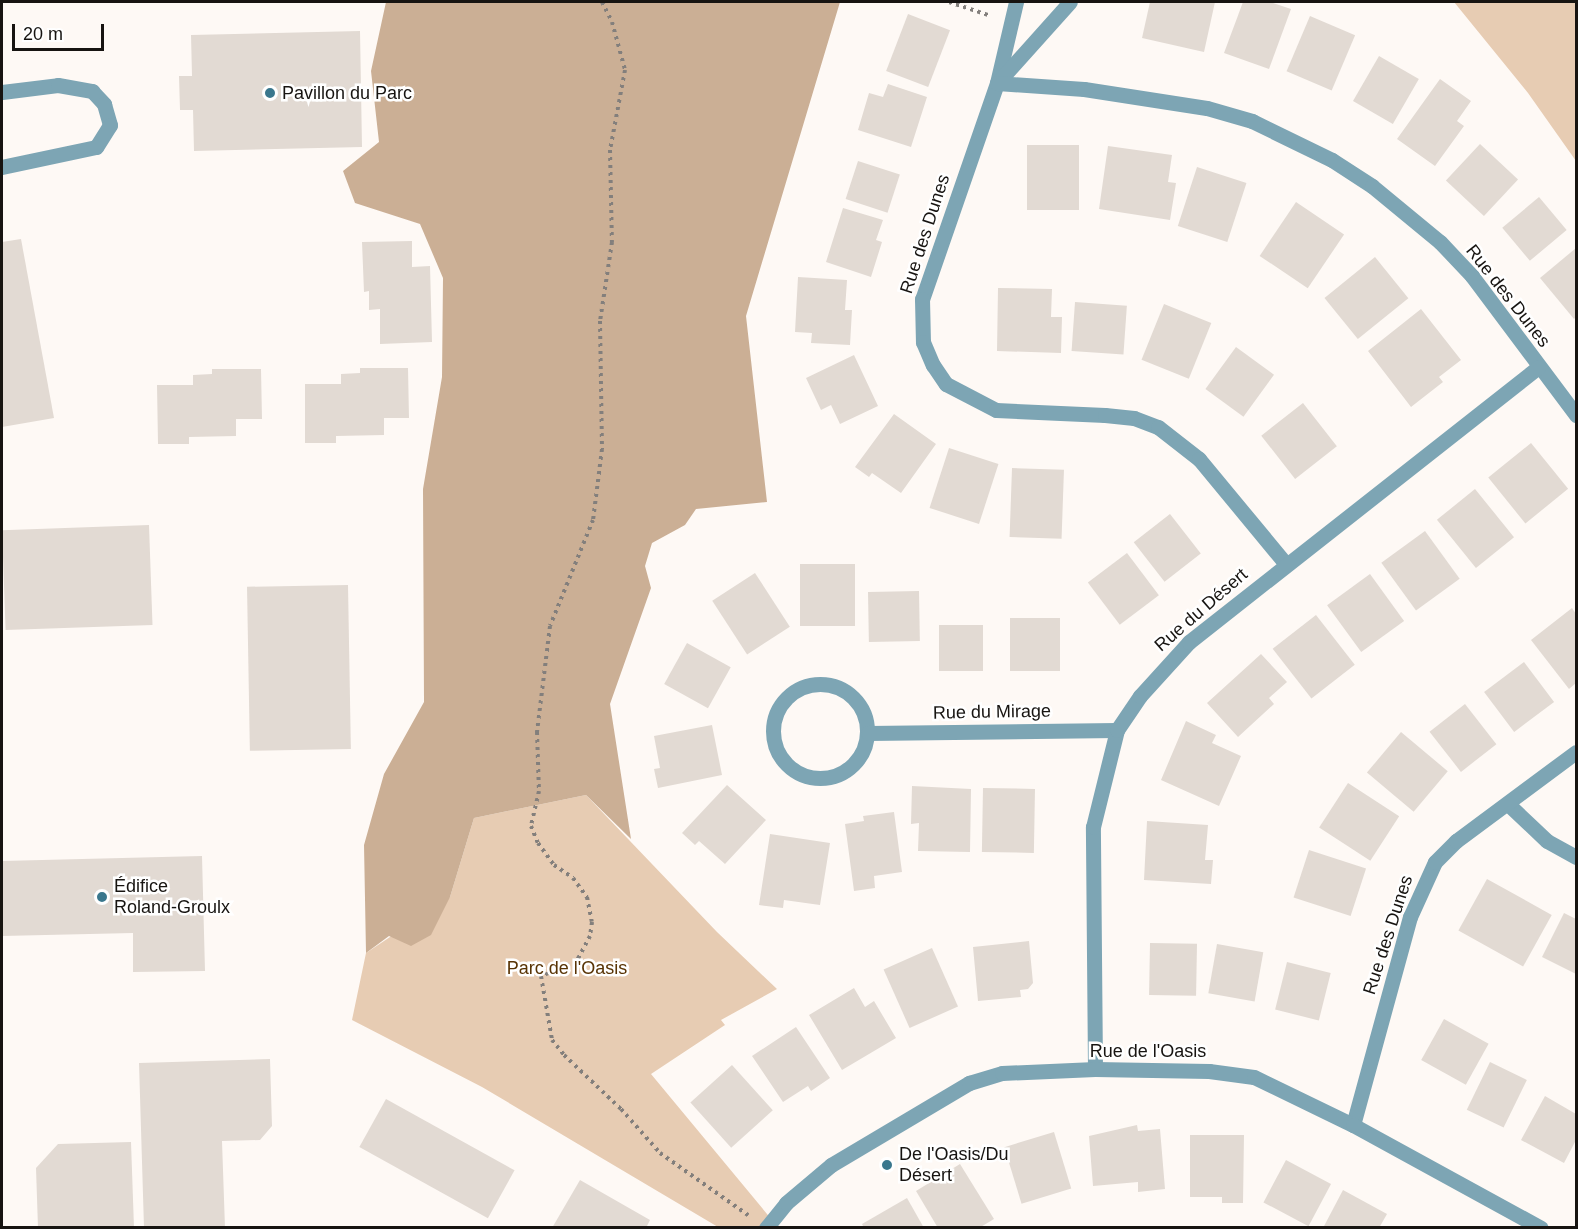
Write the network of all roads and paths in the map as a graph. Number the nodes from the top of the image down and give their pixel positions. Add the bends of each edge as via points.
1 (602, 2) edge
2 (949, 2) edge
3 (1016, 2) edge
4 (1070, 2) edge
5 (1011, 23) junction
6 (997, 83) junction
7 (2, 92) edge
8 (2, 167) edge
9 (1538, 367) junction
10 (1576, 415) edge
11 (1285, 563) junction
12 (1117, 730) junction
13 (868, 733) junction
14 (1576, 752) edge
15 (1509, 805) junction
16 (1576, 857) edge
17 (1095, 1069) junction
18 (1353, 1125) junction
19 (766, 1227) edge
20 (1541, 1227) edge

1 - 19 path via 612,22 625,70 610,150 612,242 600,343 602,449 593,519 550,626 537,732 539,791 531,826 550,860 587,897 592,922 590,936 576,962 541,976 552,1040 564,1055 621,1108 660,1153
2 - 5 path
3 - 5 street, Rue des Dunes
4 - 6 street, Rue des Dunes
5 - 6 street, Rue des Dunes
6 - 9 street, Rue des Dunes via 1084,89 1207,108 1252,121 1323,154 1372,186 1440,242 1472,276
6 - 11 street, Rue des Dunes via 922,300 923,342 933,365 946,384 996,410 1134,418 1158,427 1198,459
7 - 8 street via 58,85 92,91 104,104 110,125 96,147
9 - 10 street, Rue des Dunes
9 - 11 street, Rue du Désert
11 - 12 street, Rue du Désert via 1170,660
12 - 13 street, Rue du Mirage
12 - 17 street, Rue du Désert via 1093,827
13 - 13 street via 858,703 832,684 800,688 786,697 773,727 780,755 790,767 817,778 846,771 857,761
14 - 15 street, Rue des Dunes
15 - 16 street via 1547,841
15 - 18 street, Rue des Dunes via 1456,841 1435,862 1421,886
17 - 18 street, Rue de l'Oasis via 1232,1072 1276,1086
17 - 19 street, Rue de l'Oasis via 1002,1073 969,1083 831,1165 792,1197
18 - 20 street, Rue de l'Oasis

